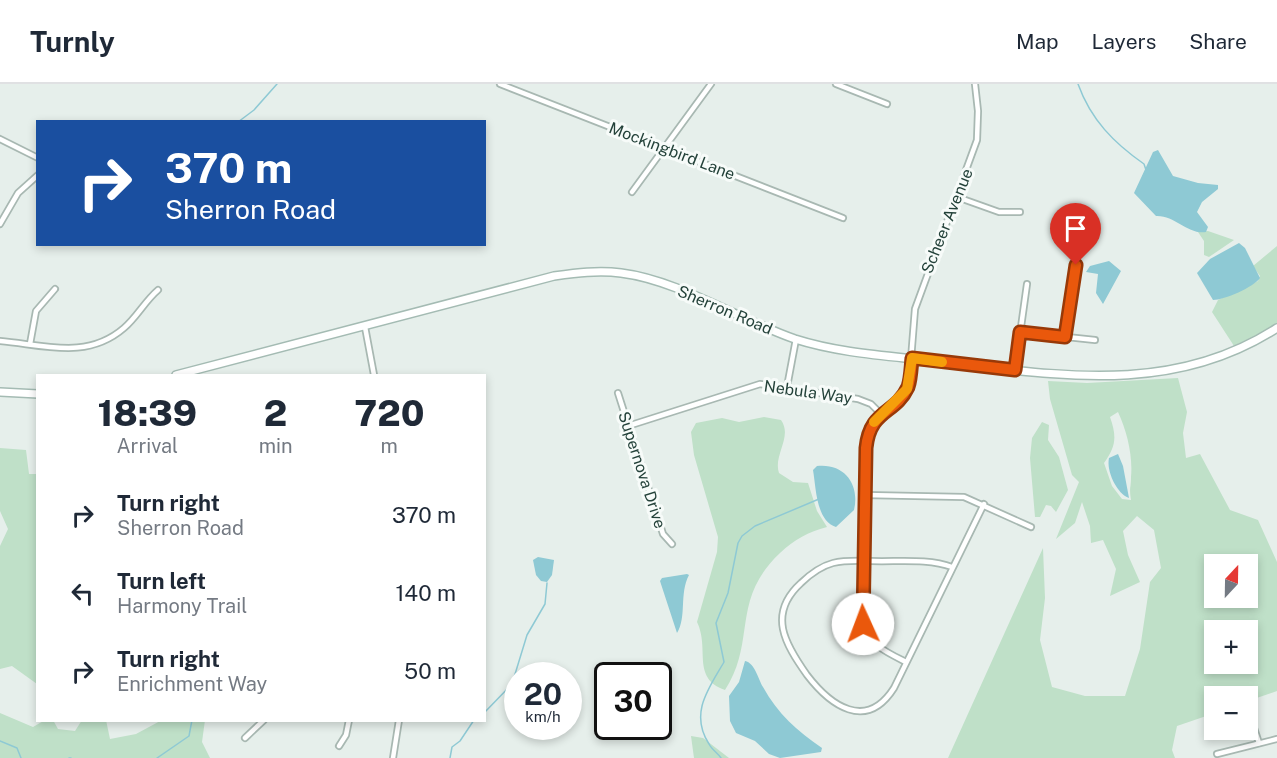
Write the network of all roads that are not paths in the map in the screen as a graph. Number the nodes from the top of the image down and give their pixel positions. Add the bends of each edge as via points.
1 (500, 84) edge
2 (711, 84) edge
3 (836, 84) edge
4 (975, 84) edge
5 (887, 104) dead end
6 (0, 140) edge
7 (662, 148) junction
8 (36, 157) edge
9 (36, 177) edge
10 (632, 192) dead end
11 (957, 197) junction
12 (1020, 212) dead end
13 (843, 218) dead end
14 (0, 224) edge
15 (1076, 265) dead end
16 (1027, 284) dead end
17 (55, 288) dead end
18 (159, 290) dead end
19 (365, 327) junction
20 (1277, 328) edge
21 (1020, 332) junction
22 (1065, 337) junction
23 (796, 339) junction
24 (1095, 340) dead end
25 (0, 341) edge
26 (30, 344) junction
27 (912, 358) junction
28 (1015, 370) junction
29 (180, 374) edge
30 (374, 374) edge
31 (787, 387) junction
32 (0, 392) edge
33 (618, 393) dead end
34 (36, 394) edge
35 (881, 414) junction
36 (628, 426) junction
37 (865, 495) junction
38 (984, 504) junction
39 (1031, 527) dead end
40 (672, 544) dead end
41 (863, 561) junction
42 (952, 567) junction
43 (906, 662) junction
44 (262, 722) edge
45 (349, 722) edge
46 (399, 722) edge
47 (245, 738) dead end
48 (1277, 739) edge
49 (1258, 740) edge
50 (1259, 743) junction
51 (339, 746) dead end
52 (1217, 754) dead end
53 (393, 758) edge

1 - 7 street, Mockingbird Lane
2 - 7 street
3 - 5 street
4 - 11 street, Scheer Avenue via 978,132
6 - 8 street
7 - 10 street
7 - 13 street, Mockingbird Lane
9 - 14 street via 18,193
11 - 12 street via 999,212
11 - 27 street, Scheer Avenue via 915,309
15 - 22 street
16 - 21 street
17 - 26 street via 36,310
18 - 26 street via 127,326 100,344 76,349
19 - 23 main road, Sherron Road via 554,276 599,272 644,278
19 - 29 main road, Sherron Road
19 - 30 street
20 - 28 main road, Sherron Road via 1224,354 1152,374 1093,378
21 - 22 street
21 - 28 street
22 - 24 street
23 - 27 main road, Sherron Road via 829,348
23 - 31 street
25 - 26 street
27 - 28 main road, Sherron Road
27 - 35 street, Scheer Avenue via 907,389
31 - 35 street, Nebula Way via 858,399
31 - 36 street, Nebula Way via 755,385
32 - 34 main road
33 - 36 street, Supernova Drive
35 - 37 street, Scheer Avenue via 867,440
36 - 40 street, Supernova Drive via 663,534
37 - 38 street via 964,497
37 - 41 street, Scheer Avenue
38 - 39 street
38 - 42 street
41 - 42 street
41 - 43 street, Scheer Avenue via 862,614 867,634 881,649
41 - 43 street via 828,563 817,568 790,594 782,615 784,638 825,698 840,708 870,708 888,696
42 - 43 street
44 - 47 street
45 - 51 street
46 - 53 street
48 - 50 street
49 - 50 street
50 - 52 street

